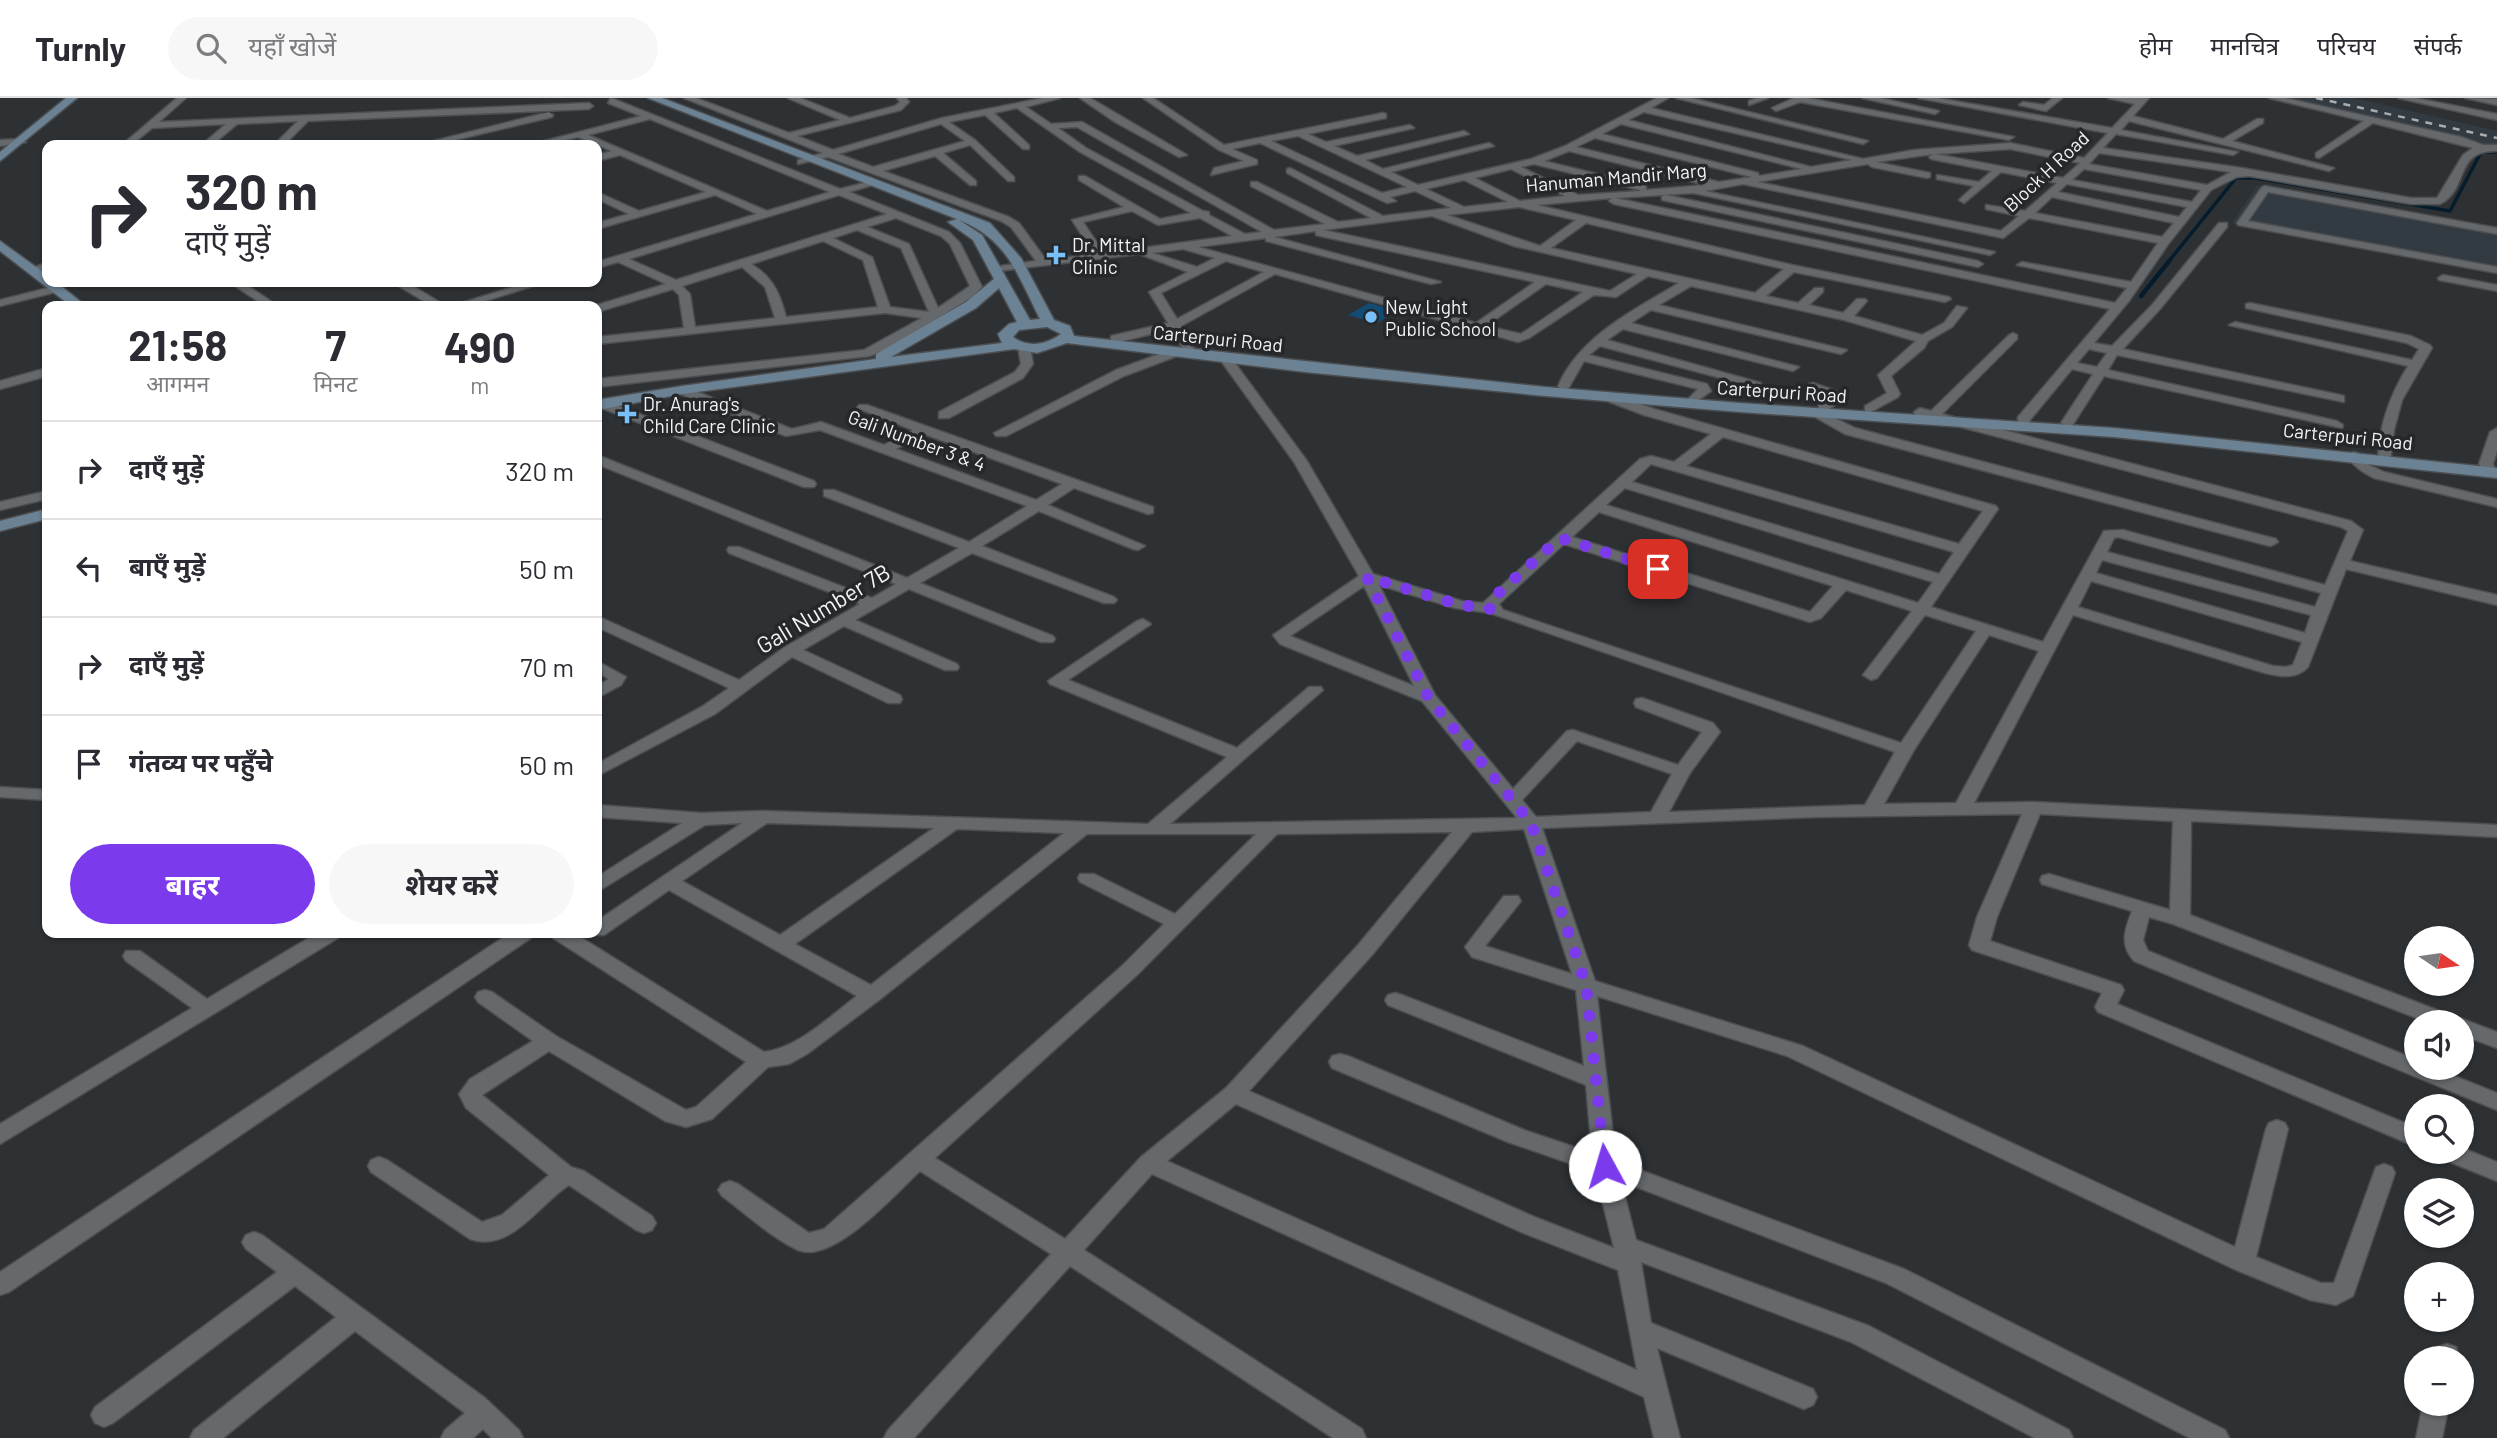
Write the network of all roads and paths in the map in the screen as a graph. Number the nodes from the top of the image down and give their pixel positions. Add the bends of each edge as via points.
1 (72, 98) edge
2 (182, 98) edge
3 (622, 98) edge
4 (637, 98) edge
5 (653, 98) edge
6 (688, 98) edge
7 (792, 98) edge
8 (901, 98) edge
9 (1056, 98) edge
10 (1084, 98) edge
11 (1147, 98) edge
12 (1664, 98) edge
13 (1680, 98) edge
14 (1764, 98) edge
15 (1866, 98) edge
16 (1922, 98) edge
17 (2058, 98) edge
18 (2112, 98) edge
19 (2273, 98) edge
20 (2402, 98) edge
21 (2469, 98) edge
22 (1800, 99) edge
23 (1741, 100) dead end
24 (2143, 100) edge
25 (611, 101) junction
26 (2497, 102) edge
27 (1752, 103) junction
28 (2453, 103) edge
29 (1018, 105) junction
30 (589, 106) junction
31 (1776, 108) junction
32 (1643, 109) junction
33 (1995, 110) junction
34 (986, 111) junction
35 (1383, 116) dead end
36 (307, 117) junction
37 (649, 117) junction
38 (2125, 117) junction
39 (2497, 117) edge
40 (848, 120) junction
41 (1984, 120) junction
42 (2372, 120) junction
43 (942, 121) junction
44 (1619, 121) junction
45 (2260, 121) dead end
46 (234, 122) junction
47 (1782, 122) junction
48 (190, 123) junction
49 (149, 125) junction
50 (1052, 126) junction
51 (1410, 128) dead end
52 (1970, 131) junction
53 (1300, 133) junction
54 (179, 134) dead end
55 (579, 134) junction
56 (1464, 134) dead end
57 (1592, 134) junction
58 (1756, 135) junction
59 (788, 136) junction
60 (1149, 138) junction
61 (132, 140) edge
62 (213, 140) edge
63 (284, 140) edge
64 (444, 140) edge
65 (554, 140) edge
66 (593, 140) edge
67 (1261, 140) junction
68 (1863, 141) dead end
69 (2104, 141) junction
70 (21, 142) junction
71 (972, 142) junction
72 (2224, 142) junction
73 (0, 143) edge
74 (602, 144) edge
75 (1324, 145) junction
76 (1114, 146) junction
77 (1489, 146) dead end
78 (1026, 147) dead end
79 (2018, 147) junction
80 (2480, 147) junction
81 (1222, 148) junction
82 (1568, 148) junction
83 (1967, 148) junction
84 (2497, 148) edge
85 (1732, 149) junction
86 (621, 152) junction
87 (936, 152) junction
88 (2233, 152) dead end
89 (1914, 153) junction
90 (830, 154) junction
91 (1182, 155) dead end
92 (2319, 155) dead end
93 (602, 157) edge
94 (0, 158) edge
95 (1357, 159) junction
96 (2209, 160) dead end
97 (806, 161) junction
98 (1534, 161) junction
99 (1861, 161) junction
100 (1710, 163) junction
101 (2083, 165) junction
102 (1512, 166) junction
103 (2329, 168) dead end
104 (875, 170) junction
105 (1819, 170) junction
106 (1998, 170) junction
107 (1290, 171) dead end
108 (1385, 171) junction
109 (1214, 173) dead end
110 (2249, 173) junction
111 (1927, 175) dead end
112 (1465, 176) junction
113 (1762, 177) junction
114 (1940, 177) dead end
115 (1082, 178) dead end
116 (1011, 179) dead end
117 (1737, 181) junction
118 (2064, 182) junction
119 (973, 183) dead end
120 (868, 184) junction
121 (1254, 184) dead end
122 (1721, 184) junction
123 (1981, 185) junction
124 (1419, 188) junction
125 (2208, 188) junction
126 (1691, 190) junction
127 (716, 192) junction
128 (841, 192) junction
129 (1660, 193) junction
130 (1645, 194) junction
131 (2051, 194) junction
132 (1382, 196) junction
133 (602, 197) edge
134 (1594, 197) junction
135 (1576, 198) junction
136 (1789, 198) dead end
137 (1964, 200) dead end
138 (1519, 204) junction
139 (2194, 205) junction
140 (1990, 207) dead end
141 (1132, 208) junction
142 (1463, 210) junction
143 (1433, 213) junction
144 (637, 214) junction
145 (767, 214) junction
146 (1205, 214) junction
147 (898, 215) junction
148 (1415, 215) junction
149 (2027, 216) junction
150 (1585, 219) junction
151 (1382, 220) junction
152 (2181, 221) junction
153 (602, 224) edge
154 (2223, 225) dead end
155 (1336, 226) junction
156 (858, 227) junction
157 (1306, 230) junction
158 (2497, 231) edge
159 (1697, 232) junction
160 (1273, 234) junction
161 (1257, 235) junction
162 (1242, 237) junction
163 (824, 238) junction
164 (2165, 242) junction
165 (1180, 246) junction
166 (1438, 248) dead end
167 (3, 250) edge
168 (1541, 250) junction
169 (1136, 251) junction
170 (1990, 252) dead end
171 (1101, 256) junction
172 (618, 258) junction
173 (1224, 258) junction
174 (602, 263) edge
175 (743, 263) junction
176 (1043, 263) junction
177 (1978, 264) dead end
178 (2022, 265) dead end
179 (42, 267) edge
180 (1018, 267) junction
181 (1792, 268) junction
182 (31, 270) junction
183 (2497, 270) edge
184 (1197, 271) junction
185 (1273, 271) junction
186 (1647, 272) junction
187 (997, 276) junction
188 (42, 278) edge
189 (2443, 278) dead end
190 (1545, 281) junction
191 (1435, 282) dead end
192 (1689, 282) junction
193 (675, 284) junction
194 (2134, 286) junction
195 (53, 287) edge
196 (243, 287) edge
197 (407, 287) edge
198 (521, 287) edge
199 (2497, 288) edge
200 (56, 289) junction
201 (1819, 290) dead end
202 (1592, 291) junction
203 (1756, 298) junction
204 (1945, 299) dead end
205 (72, 301) edge
206 (264, 301) edge
207 (431, 301) edge
208 (474, 301) edge
209 (1861, 302) dead end
210 (0, 303) edge
211 (2136, 304) junction
212 (1649, 306) junction
213 (2250, 306) dead end
214 (602, 307) edge
215 (1799, 308) junction
216 (1961, 308) dead end
217 (885, 310) junction
218 (933, 314) junction
219 (1846, 317) junction
220 (782, 322) junction
221 (1049, 323) junction
222 (1025, 324) junction
223 (1176, 324) junction
224 (1623, 325) junction
225 (2235, 325) dead end
226 (1477, 327) junction
227 (690, 332) junction
228 (1066, 337) junction
229 (2013, 337) dead end
230 (1115, 339) junction
231 (1923, 339) junction
232 (602, 341) edge
233 (1015, 342) junction
234 (1599, 342) junction
235 (2088, 345) junction
236 (1181, 350) junction
237 (1841, 350) dead end
238 (2114, 351) junction
239 (881, 357) junction
240 (1582, 357) junction
241 (1225, 358) junction
242 (2415, 364) junction
243 (2070, 365) junction
244 (1793, 367) dead end
245 (2100, 372) junction
246 (42, 373) edge
247 (3, 381) edge
248 (602, 382) edge
249 (1755, 383) dead end
250 (1564, 386) junction
251 (1813, 387) dead end
252 (682, 390) junction
253 (1606, 396) junction
254 (2340, 399) dead end
255 (1693, 400) junction
256 (602, 401) edge
257 (602, 401) edge
258 (602, 402) edge
259 (863, 408) dead end
260 (1868, 409) junction
261 (1818, 410) junction
262 (944, 415) dead end
263 (1938, 416) junction
264 (2023, 423) junction
265 (2067, 423) junction
266 (2337, 425) dead end
267 (923, 429) junction
268 (1721, 432) junction
269 (2497, 432) edge
270 (1001, 433) dead end
271 (886, 449) junction
272 (2353, 456) junction
273 (2384, 456) junction
274 (602, 461) edge
275 (1676, 467) junction
276 (2493, 468) edge
277 (1073, 483) junction
278 (1622, 483) junction
279 (809, 484) dead end
280 (829, 493) dead end
281 (42, 496) edge
282 (2497, 503) edge
283 (42, 504) edge
284 (1037, 505) junction
285 (0, 506) edge
286 (1595, 506) junction
287 (1148, 510) dead end
288 (0, 514) edge
289 (42, 515) edge
290 (0, 527) edge
291 (1560, 538) junction
292 (2271, 542) dead end
293 (1138, 545) dead end
294 (971, 547) junction
295 (1961, 549) junction
296 (734, 550) dead end
297 (2097, 554) junction
298 (2343, 564) junction
299 (2086, 575) junction
300 (1367, 577) junction
301 (1940, 579) junction
302 (906, 583) junction
303 (1842, 585) junction
304 (2330, 591) junction
305 (1109, 600) dead end
306 (2497, 600) edge
307 (873, 603) junction
308 (1491, 609) junction
309 (2069, 609) junction
310 (1921, 610) junction
311 (2320, 613) junction
312 (844, 620) junction
313 (602, 623) edge
314 (1143, 624) dead end
315 (1985, 629) junction
316 (1047, 639) dead end
317 (2310, 639) junction
318 (2047, 649) junction
319 (791, 650) junction
320 (951, 667) dead end
321 (602, 669) edge
322 (1871, 675) dead end
323 (740, 687) junction
324 (602, 690) edge
325 (1315, 690) dead end
326 (1428, 697) junction
327 (894, 699) dead end
328 (1642, 703) dead end
329 (1905, 750) junction
330 (1238, 755) junction
331 (602, 768) edge
332 (1682, 772) junction
333 (0, 792) edge
334 (42, 795) edge
335 (1511, 801) junction
336 (1963, 807) junction
337 (2033, 808) junction
338 (1872, 809) junction
339 (602, 811) edge
340 (763, 817) junction
341 (1657, 817) junction
342 (2182, 817) junction
343 (701, 819) junction
344 (1531, 823) junction
345 (951, 825) junction
346 (1467, 826) junction
347 (1082, 828) junction
348 (1272, 829) junction
349 (1152, 830) junction
350 (2497, 831) edge
351 (1087, 878) dead end
352 (2049, 880) dead end
353 (667, 882) junction
354 (602, 883) edge
355 (1511, 901) dead end
356 (2142, 910) junction
357 (2180, 919) junction
358 (602, 923) edge
359 (1178, 923) junction
360 (323, 938) edge
361 (517, 938) edge
362 (586, 938) edge
363 (780, 945) junction
364 (133, 956) dead end
365 (1586, 985) junction
366 (872, 995) junction
367 (485, 997) dead end
368 (1395, 1000) dead end
369 (207, 1009) junction
370 (2417, 1010) edge
371 (2474, 1031) edge
372 (2497, 1040) edge
373 (549, 1041) junction
374 (762, 1060) junction
375 (1340, 1062) dead end
376 (1596, 1080) junction
377 (1234, 1094) junction
378 (2454, 1094) edge
379 (2474, 1099) edge
380 (2497, 1102) edge
381 (2277, 1129) dead end
382 (2404, 1133) edge
383 (0, 1135) edge
384 (919, 1159) junction
385 (1149, 1163) junction
386 (2474, 1163) edge
387 (379, 1166) dead end
388 (1605, 1166) junction
389 (2497, 1172) edge
390 (2384, 1173) dead end
391 (566, 1176) junction
392 (730, 1189) dead end
393 (643, 1223) dead end
394 (254, 1242) dead end
395 (1068, 1254) junction
396 (1628, 1255) junction
397 (2243, 1262) junction
398 (295, 1272) junction
399 (0, 1285) edge
400 (355, 1316) junction
401 (1640, 1330) junction
402 (1655, 1390) junction
403 (1804, 1397) dead end
404 (483, 1413) junction
405 (104, 1415) dead end
406 (2434, 1416) edge
407 (1353, 1437) edge
408 (203, 1438) edge
409 (454, 1438) edge
410 (510, 1438) edge
411 (897, 1438) edge
412 (1667, 1438) edge
413 (2060, 1438) edge
414 (2216, 1438) edge
415 (2429, 1438) edge

1 - 70 main road
2 - 49 street
3 - 25 street
4 - 97 main road
5 - 97 main road
6 - 59 street
7 - 40 street
8 - 40 street via 904,106
9 - 29 street
10 - 60 street
11 - 81 street
12 - 32 street
13 - 47 street
14 - 27 street
15 - 41 street
16 - 33 street
17 - 33 street via 2046,108 2005,102
18 - 24 street
19 - 42 street
20 - 28 street
21 - 26 street
22 - 31 street
22 - 52 street
23 - 27 street
24 - 38 street, Block H Road
25 - 30 street
25 - 37 street
27 - 31 street
28 - 39 street
29 - 34 street
29 - 50 street
30 - 36 street
30 - 64 street
31 - 47 street via 1798,114
32 - 44 street
32 - 58 street
33 - 41 street
33 - 69 street
34 - 43 street
34 - 78 street
35 - 53 street
36 - 46 street
36 - 63 street
37 - 55 street
37 - 128 street
38 - 69 street, Block H Road
38 - 72 street
40 - 59 street
41 - 52 street
41 - 69 street
42 - 80 street
42 - 92 street
43 - 71 street
43 - 90 street
44 - 57 street
44 - 85 street
45 - 72 street
46 - 48 street
46 - 62 street
47 - 58 street
47 - 68 street
48 - 49 street
48 - 54 street
49 - 61 street
50 - 76 street via 1078,123
50 - 146 street via 1083,150
51 - 75 street
52 - 79 street via 2026,144
53 - 67 street
53 - 75 street
55 - 65 street
55 - 66 street
56 - 95 street
57 - 82 street
57 - 100 street
58 - 85 street
58 - 99 street
59 - 90 street
60 - 76 street
60 - 91 street
67 - 81 street
67 - 132 street
69 - 88 street
69 - 96 street
69 - 101 street, Block H Road
69 - 110 street
70 - 73 street
70 - 94 main road
71 - 87 street
71 - 116 street
72 - 103 street
74 - 86 street
75 - 95 street
76 - 160 street
77 - 108 street
79 - 83 street, Hanuman Mandir Marg
79 - 101 street
80 - 84 street
80 - 110 street via 2468,153 2440,201 2411,201
81 - 109 street via 1254,162
82 - 98 street
82 - 122 street
83 - 89 street, Hanuman Mandir Marg
83 - 101 street
85 - 100 street
85 - 105 street
86 - 93 street
86 - 127 street
87 - 104 street
87 - 119 street
89 - 99 street, Hanuman Mandir Marg
89 - 106 street
90 - 97 street
90 - 104 street
95 - 108 street
97 - 120 main road
98 - 102 street
98 - 129 street
99 - 105 street, Hanuman Mandir Marg
99 - 111 street
100 - 113 street
101 - 118 street, Block H Road
101 - 125 street
102 - 112 street
102 - 135 street
104 - 176 street via 1010,222
105 - 113 street, Hanuman Mandir Marg
106 - 118 street
106 - 123 street
107 - 151 street
108 - 124 street
110 - 125 street via 2235,174
112 - 124 street
112 - 138 street
113 - 117 street, Hanuman Mandir Marg
114 - 123 street
115 - 141 street
117 - 122 street, Hanuman Mandir Marg
117 - 149 street, Block H Road via 2003,235
118 - 131 street, Block H Road
118 - 139 street
120 - 128 street
120 - 180 main road via 986,226
120 - 187 main road via 962,226 978,238
121 - 155 street
122 - 126 street, Hanuman Mandir Marg
122 - 136 street
123 - 137 street
124 - 132 street
124 - 142 street
125 - 139 street
126 - 129 street, Hanuman Mandir Marg
126 - 170 street
127 - 144 street
127 - 145 street
128 - 145 street
128 - 147 street
129 - 130 street, Hanuman Mandir Marg
130 - 134 street, Hanuman Mandir Marg
130 - 177 street
131 - 149 street, Block H Road
131 - 152 street
132 - 148 street
133 - 144 street
134 - 135 street, Hanuman Mandir Marg
134 - 159 street
135 - 138 street, Hanuman Mandir Marg
138 - 142 street, Hanuman Mandir Marg
138 - 150 street
139 - 152 street
140 - 149 street
141 - 146 street via 1161,223
141 - 171 street via 1077,220
142 - 143 street, Hanuman Mandir Marg
143 - 148 street, Hanuman Mandir Marg
143 - 168 street
144 - 153 street
145 - 172 street
146 - 162 street
147 - 156 street
147 - 218 street via 950,237 975,282 974,291
148 - 151 street, Hanuman Mandir Marg
149 - 164 street
150 - 159 street
150 - 168 street
151 - 155 street, Hanuman Mandir Marg
152 - 164 street
154 - 211 street
155 - 157 street, Hanuman Mandir Marg
155 - 166 street
156 - 163 street
156 - 218 street via 905,246
157 - 160 street, Hanuman Mandir Marg
157 - 190 street
158 - 183 street via 2265,189 2242,223
159 - 181 street
159 - 211 street
160 - 161 street, Hanuman Mandir Marg
161 - 162 street, Hanuman Mandir Marg
161 - 191 street
162 - 165 street, Hanuman Mandir Marg
163 - 175 street
163 - 217 street via 864,255
164 - 194 street
165 - 169 street, Hanuman Mandir Marg
165 - 173 street
167 - 182 main road
168 - 186 street
169 - 171 street, Hanuman Mandir Marg
169 - 184 street
171 - 176 street, Hanuman Mandir Marg
172 - 174 street
172 - 193 street
173 - 184 street
173 - 185 street
175 - 193 street
175 - 220 street via 771,284
176 - 180 street, Hanuman Mandir Marg
178 - 194 street
179 - 182 street
180 - 187 street, Hanuman Mandir Marg
180 - 221 main road
181 - 203 street
181 - 204 street
182 - 188 main road
184 - 223 street via 1155,292
185 - 223 street
185 - 226 street
186 - 192 street
186 - 202 street via 1612,295
187 - 222 main road
187 - 239 main road via 960,312
189 - 199 street
190 - 202 street
190 - 226 street
192 - 203 street
192 - 212 street
193 - 214 street
193 - 227 street via 684,295
194 - 211 street
195 - 200 main road
196 - 206 street
197 - 207 street
198 - 208 street
200 - 205 main road
200 - 210 street
201 - 215 street
202 - 226 street via 1525,336
203 - 215 street
209 - 219 street
211 - 235 street
211 - 238 street
212 - 224 street
212 - 237 street
213 - 242 street via 2411,340 2426,348
215 - 219 street
216 - 231 street via 1943,328
217 - 218 street
217 - 220 street
218 - 248 street via 887,344 859,354
219 - 231 street
220 - 227 street
221 - 222 main road
221 - 228 main road via 1059,326
222 - 233 main road via 1014,327
223 - 230 street
223 - 236 street
224 - 234 street
224 - 244 street
225 - 242 street
227 - 232 street
228 - 230 main road, Carterpuri Road
228 - 233 main road via 1048,346
228 - 236 main road, Carterpuri Road
229 - 263 street
230 - 236 main road, Carterpuri Road
231 - 260 street via 1884,375 1894,394
233 - 239 main road
233 - 252 main road
233 - 262 street via 1027,364 1019,375
234 - 240 street
234 - 249 street
235 - 238 street
235 - 243 street
236 - 241 main road, Carterpuri Road
236 - 250 main road, Carterpuri Road
236 - 270 street via 1120,373
238 - 245 street
238 - 254 street
239 - 256 main road
240 - 250 street
240 - 255 street via 1703,387
241 - 253 main road, Carterpuri Road
241 - 300 street via 1300,461
242 - 273 street via 2392,412
243 - 245 street
243 - 264 street
245 - 265 street
245 - 266 street
246 - 247 street
250 - 255 main road, Carterpuri Road
251 - 261 street via 1838,396
252 - 257 main road
252 - 271 street, Gali Number 3 & 4 via 791,433 821,426
253 - 261 main road, Carterpuri Road
253 - 268 street
255 - 261 main road, Carterpuri Road
258 - 279 street
259 - 267 street
260 - 261 main road, Carterpuri Road
260 - 263 main road, Carterpuri Road
261 - 263 main road, Carterpuri Road
261 - 292 street via 1850,431
263 - 264 main road, Carterpuri Road
263 - 298 street via 2346,524 2356,530
264 - 265 main road, Carterpuri Road
264 - 272 main road, Carterpuri Road
265 - 273 main road, Carterpuri Road
267 - 271 street
267 - 277 street
268 - 275 street
268 - 295 street via 1991,509
269 - 276 street
271 - 284 street, Gali Number 3 & 4
272 - 273 main road, Carterpuri Road
272 - 282 street via 2379,475
273 - 276 main road, Carterpuri Road
274 - 302 street
275 - 278 street via 1645,462
275 - 295 street
277 - 284 street, Gali Number 7B
277 - 287 street
278 - 286 street
278 - 301 street
280 - 294 street
281 - 285 street
283 - 288 main road
284 - 293 street, Gali Number 3 & 4
284 - 294 street, Gali Number 7B
286 - 291 street
286 - 303 street
289 - 290 main road
291 - 303 street via 1810,617
291 - 308 street via 1493,598
294 - 302 street, Gali Number 7B
294 - 305 street
295 - 301 street
296 - 307 street
297 - 299 street
297 - 304 street via 2109,534 2118,533
297 - 311 street
298 - 304 street
298 - 306 street
299 - 309 street
299 - 317 street
300 - 308 street via 1460,605
300 - 326 street
300 - 326 street via 1282,633 1282,638
301 - 310 street
302 - 307 street, Gali Number 7B
302 - 316 street
303 - 310 street
304 - 311 street
307 - 312 street, Gali Number 7B
308 - 329 street
309 - 317 street via 2286,672 2300,667
309 - 318 street
310 - 315 street
310 - 322 street
311 - 317 street
312 - 319 street, Gali Number 7B
312 - 320 street
313 - 323 street
314 - 330 street via 1056,681
315 - 318 street
315 - 329 street
318 - 336 street
319 - 323 street, Gali Number 7B
319 - 327 street
321 - 324 street via 618,677
323 - 331 street, Gali Number 7B via 709,710
325 - 330 street
326 - 335 street
328 - 332 street via 1711,730
329 - 338 street
330 - 349 street
332 - 335 street via 1573,735
332 - 341 street
333 - 334 street
335 - 344 street
336 - 337 street
336 - 338 street
337 - 342 street
337 - 382 street via 1979,946 2114,990 2105,1007
338 - 341 street
339 - 343 street
340 - 343 street
340 - 345 street
340 - 353 street
341 - 344 street
342 - 350 street
342 - 357 street
343 - 354 street
344 - 346 street
344 - 365 street
345 - 347 street
345 - 363 street
346 - 348 street
346 - 377 street via 1365,950
347 - 349 street
347 - 366 street
348 - 349 street
348 - 359 street
351 - 359 street
352 - 356 street
353 - 358 street
353 - 363 street
355 - 365 street via 1477,942 1479,952
356 - 357 street
356 - 378 street via 2132,943 2141,956
357 - 370 street
359 - 384 street
360 - 369 street
361 - 399 street
362 - 374 street
363 - 366 street
364 - 369 street
365 - 376 street
365 - 397 street via 1795,1051
366 - 374 street via 799,1049
367 - 373 street
368 - 376 street
369 - 383 street
371 - 372 street
373 - 374 street via 686,1119 704,1113
373 - 391 street via 470,1094
375 - 388 street via 1516,1136
376 - 388 street
377 - 385 street
377 - 396 street via 1529,1225
379 - 380 street
381 - 397 street
384 - 392 street via 832,1236 816,1243 792,1235
384 - 395 street
385 - 395 street
385 - 402 street
386 - 389 street
387 - 391 street via 478,1232 491,1233
388 - 396 street
388 - 414 street via 1914,1284
390 - 397 street via 2344,1289 2336,1296
391 - 393 street via 576,1177
394 - 398 street
395 - 407 street via 1217,1345
395 - 411 street
396 - 401 street
396 - 413 street via 1860,1334
398 - 400 street
398 - 405 street
400 - 404 street
400 - 408 street
401 - 402 street
401 - 403 street
402 - 412 street
404 - 409 street
404 - 410 street
406 - 415 street

